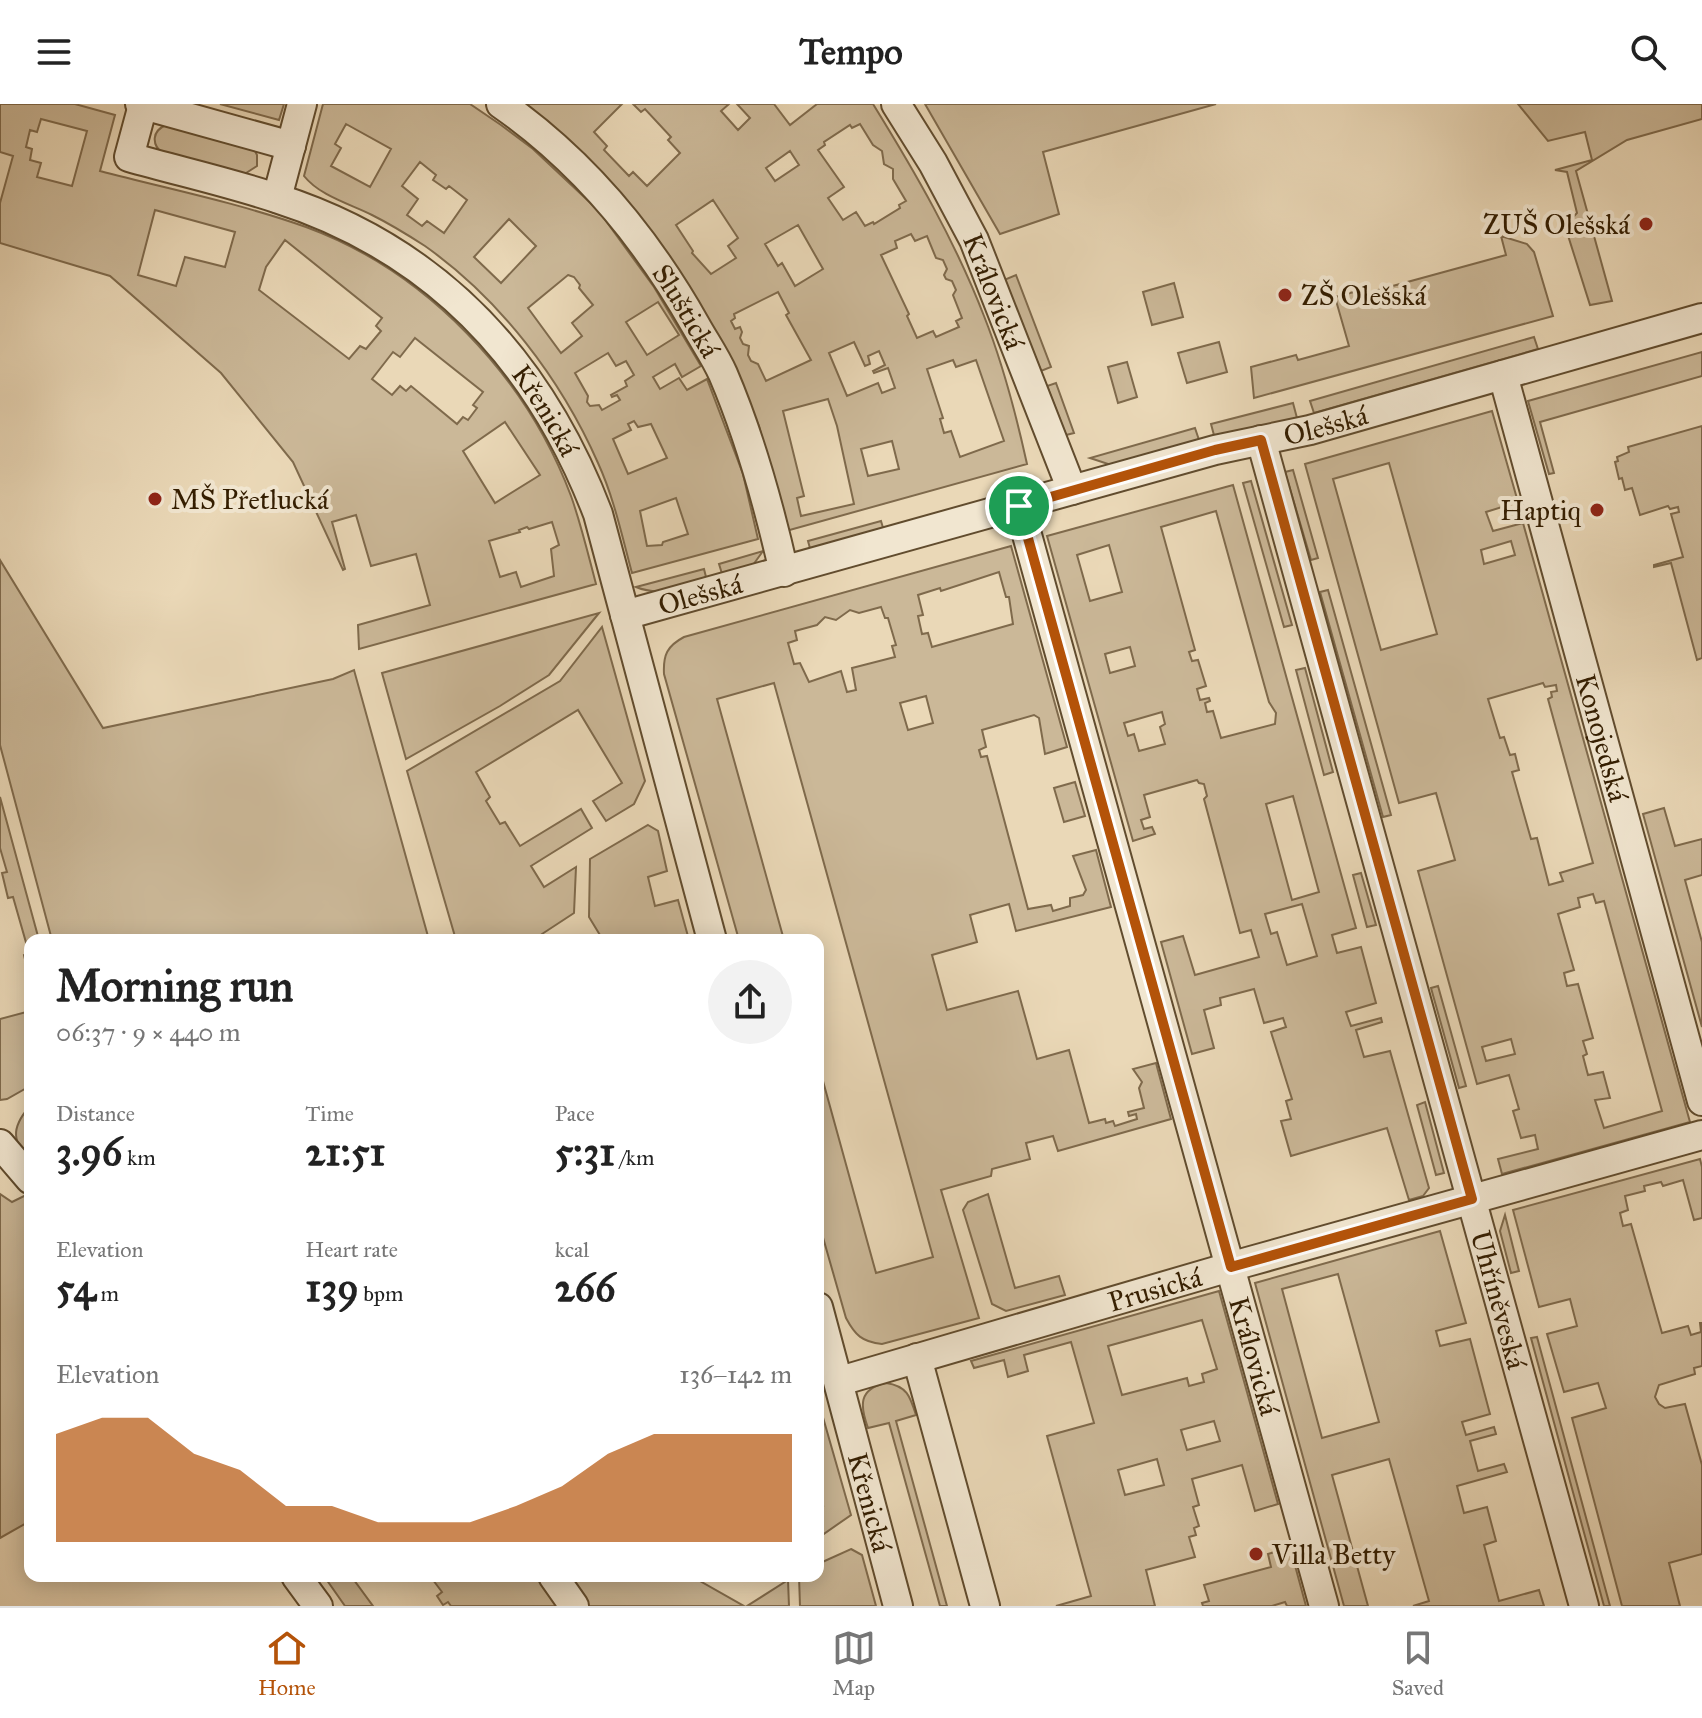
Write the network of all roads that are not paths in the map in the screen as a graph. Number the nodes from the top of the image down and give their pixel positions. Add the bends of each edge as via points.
1 (141, 104) edge
2 (302, 104) edge
3 (501, 104) edge
4 (896, 104) edge
5 (291, 146) junction
6 (277, 198) junction
7 (1702, 318) edge
8 (1503, 375) junction
9 (1261, 440) junction
10 (1072, 490) junction
11 (1019, 506) junction
12 (784, 572) junction
13 (625, 615) junction
14 (710, 934) edge
15 (1702, 1101) edge
16 (1702, 1135) edge
17 (0, 1144) edge
18 (24, 1172) edge
19 (1472, 1199) junction
20 (1231, 1267) junction
21 (824, 1327) edge
22 (917, 1358) junction
23 (840, 1381) junction
24 (300, 1582) edge
25 (557, 1582) edge
26 (318, 1606) edge
27 (574, 1606) edge
28 (898, 1606) edge
29 (985, 1606) edge
30 (1324, 1606) edge
31 (1584, 1606) edge

1 - 5 street, Křenická
1 - 6 street, Křenická via 129,157
2 - 5 street
3 - 12 street, Sluštická via 599,189 678,294 737,409
4 - 10 street, Královická via 974,240
5 - 6 street
6 - 13 street, Křenická via 397,252 476,317 508,353 541,397 583,476
7 - 8 street, Olešská
8 - 9 street, Olešská
8 - 15 street, Konojedská
9 - 10 street, Olešská
9 - 19 street, Uhříněveská
10 - 11 street, Olešská
11 - 12 street, Olešská
11 - 20 street, Královická
12 - 13 street, Olešská
13 - 14 street, Křenická
16 - 19 street, Prusická
17 - 18 street
19 - 20 street, Prusická
19 - 31 street, Uhříněveská
20 - 22 street, Prusická
20 - 30 street, Královická
21 - 23 street, Křenická
22 - 23 street, Prusická
22 - 29 street
23 - 28 street, Křenická
24 - 26 street
25 - 27 street

